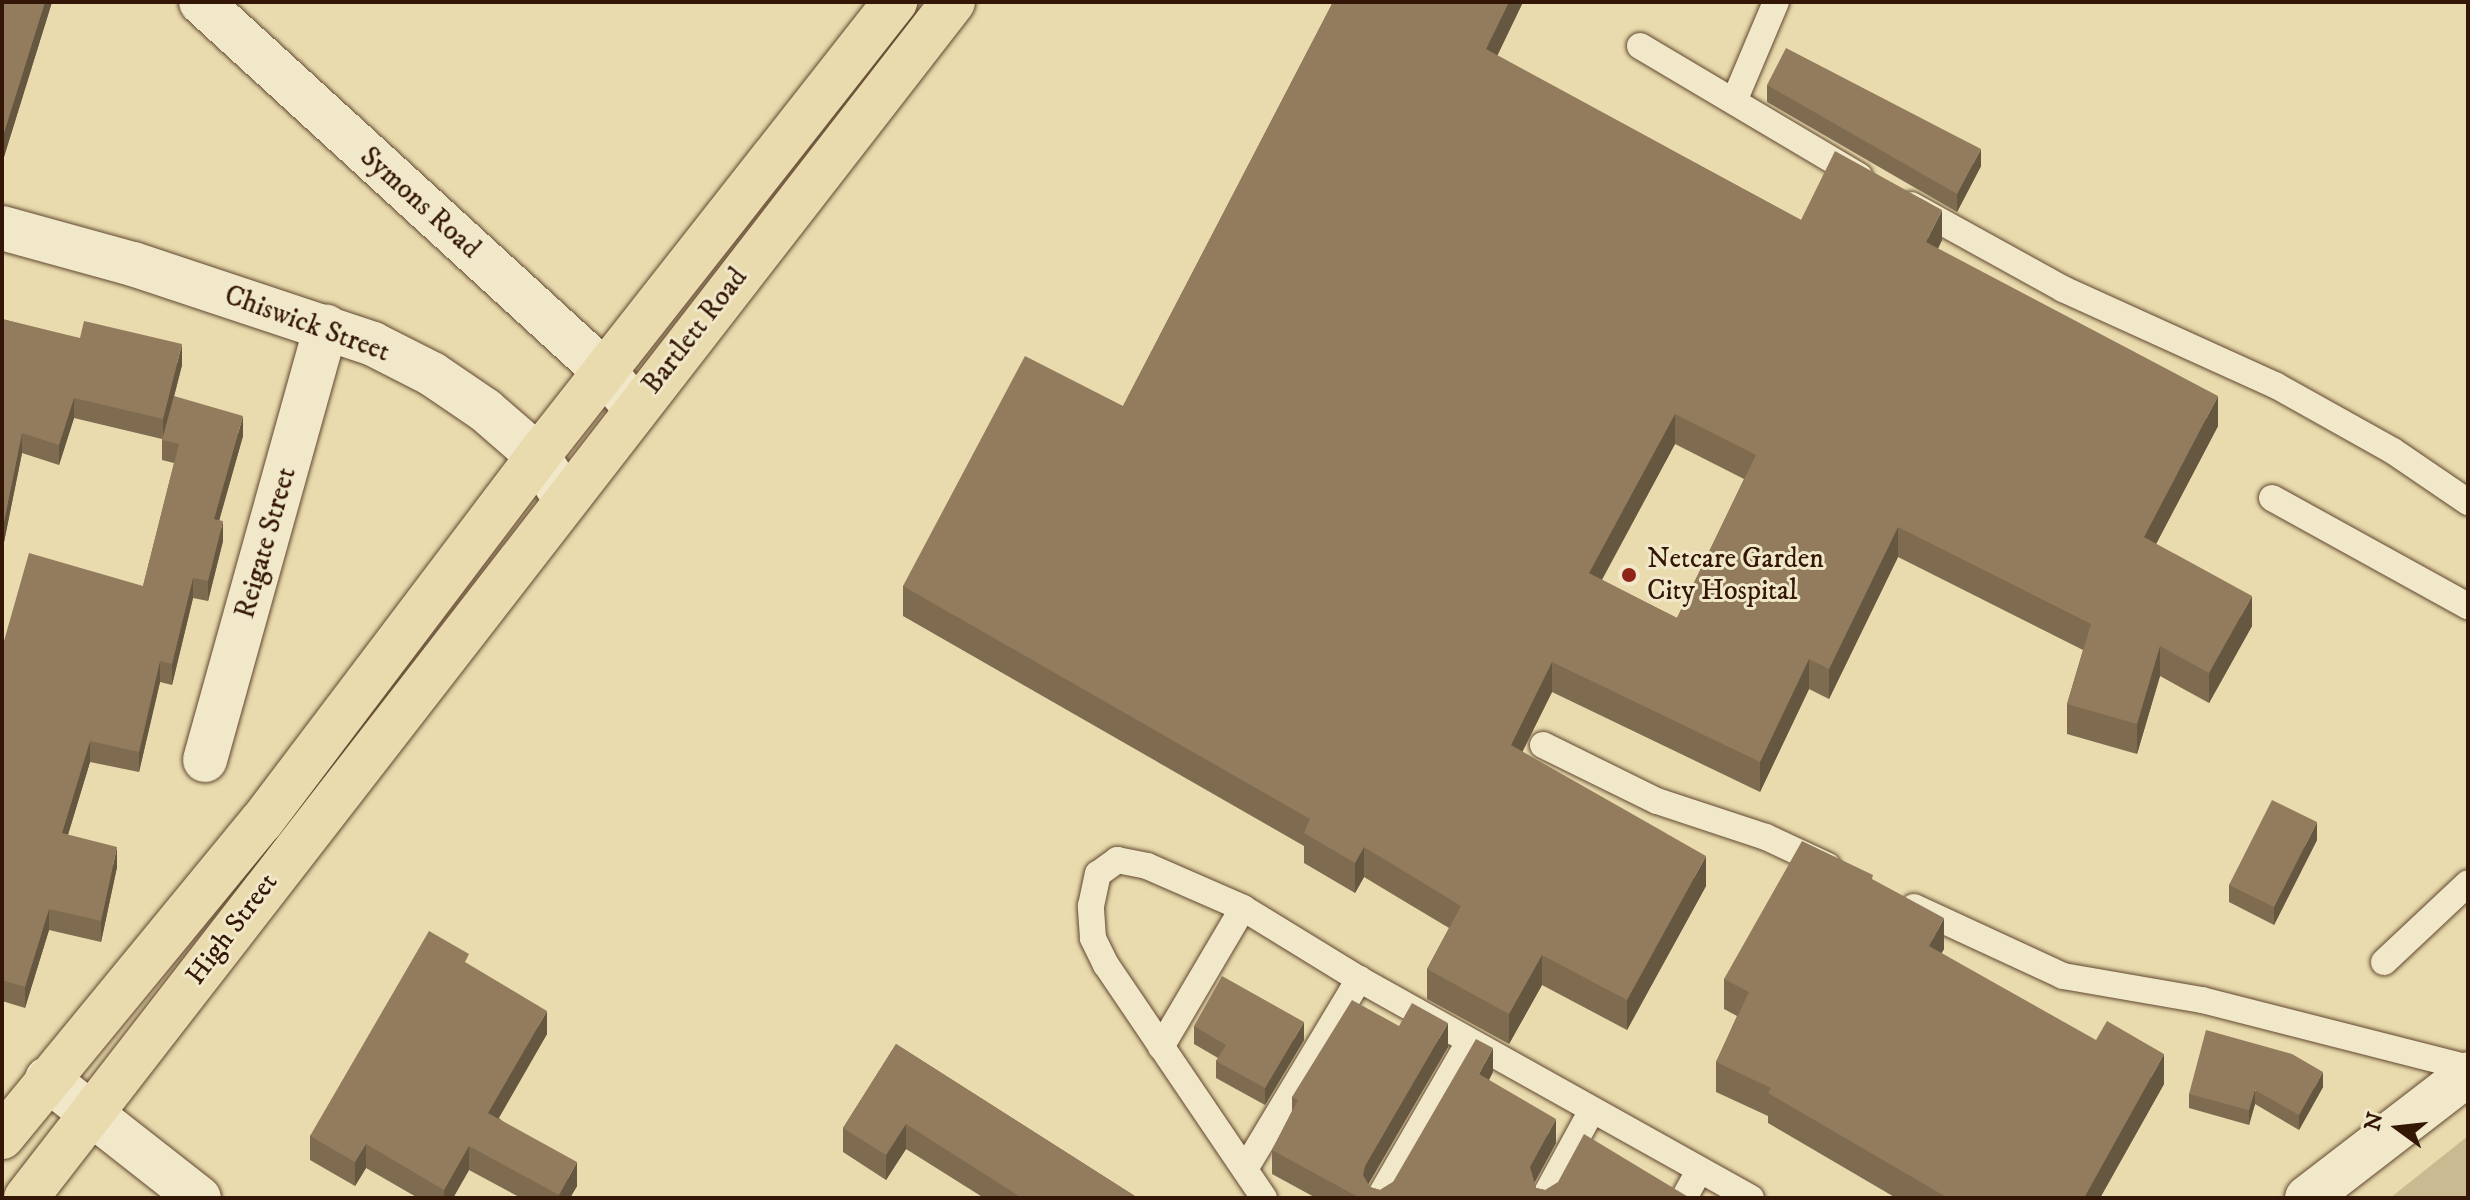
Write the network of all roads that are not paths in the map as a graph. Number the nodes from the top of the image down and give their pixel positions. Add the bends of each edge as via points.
1 (201, 2) edge
2 (895, 2) edge
3 (953, 2) edge
4 (1776, 2) edge
5 (1640, 46) dead end
6 (1735, 99) junction
7 (2, 228) edge
8 (326, 327) junction
9 (605, 372) junction
10 (635, 408) junction
11 (538, 456) junction
12 (2272, 498) dead end
13 (565, 499) junction
14 (2468, 502) edge
15 (2468, 606) edge
16 (422, 648) junction
17 (1543, 745) dead end
18 (205, 760) dead end
19 (1849, 876) edge
20 (2468, 883) edge
21 (1891, 896) edge
22 (1243, 908) junction
23 (2384, 962) dead end
24 (1359, 979) junction
25 (1469, 1042) junction
26 (1161, 1047) junction
27 (2468, 1068) edge
28 (2468, 1074) edge
29 (47, 1079) junction
30 (1592, 1110) junction
31 (92, 1113) junction
32 (2, 1137) edge
33 (1245, 1169) junction
34 (1698, 1173) junction
35 (26, 1198) edge
36 (199, 1198) edge
37 (1264, 1198) edge
38 (1379, 1198) edge
39 (1544, 1198) edge
40 (1684, 1198) edge
41 (1751, 1198) edge
42 (2307, 1198) edge

1 - 9 street, Symons Road
2 - 9 main road, Bartlett Road
3 - 10 main road, Bartlett Road
4 - 6 lane
5 - 6 lane
6 - 14 lane via 1781,132 2063,289 2275,385 2393,451
7 - 8 street, Chiswick Street
8 - 11 street, Chiswick Street via 432,374
8 - 18 street, Reigate Street
9 - 10 street, Symons Road
9 - 11 main road, Bartlett Road
10 - 13 main road, Bartlett Road
11 - 13 street, Chiswick Street
11 - 16 main road, Bartlett Road
12 - 15 lane
13 - 16 main road, Bartlett Road
16 - 29 main road, High Street via 262,821
16 - 31 main road, High Street
17 - 19 lane via 1657,801 1766,837
20 - 23 lane
21 - 27 lane via 2063,976 2202,1000
22 - 24 lane
22 - 26 lane
22 - 26 lane via 1147,866 1117,860 1098,874 1091,906 1093,938
24 - 25 lane
24 - 33 lane
25 - 30 lane
25 - 38 lane
26 - 33 lane
28 - 42 street
29 - 31 street
29 - 32 main road, High Street
30 - 34 lane
30 - 39 lane
31 - 35 main road, High Street
31 - 36 street
33 - 37 lane
34 - 40 lane
34 - 41 lane

